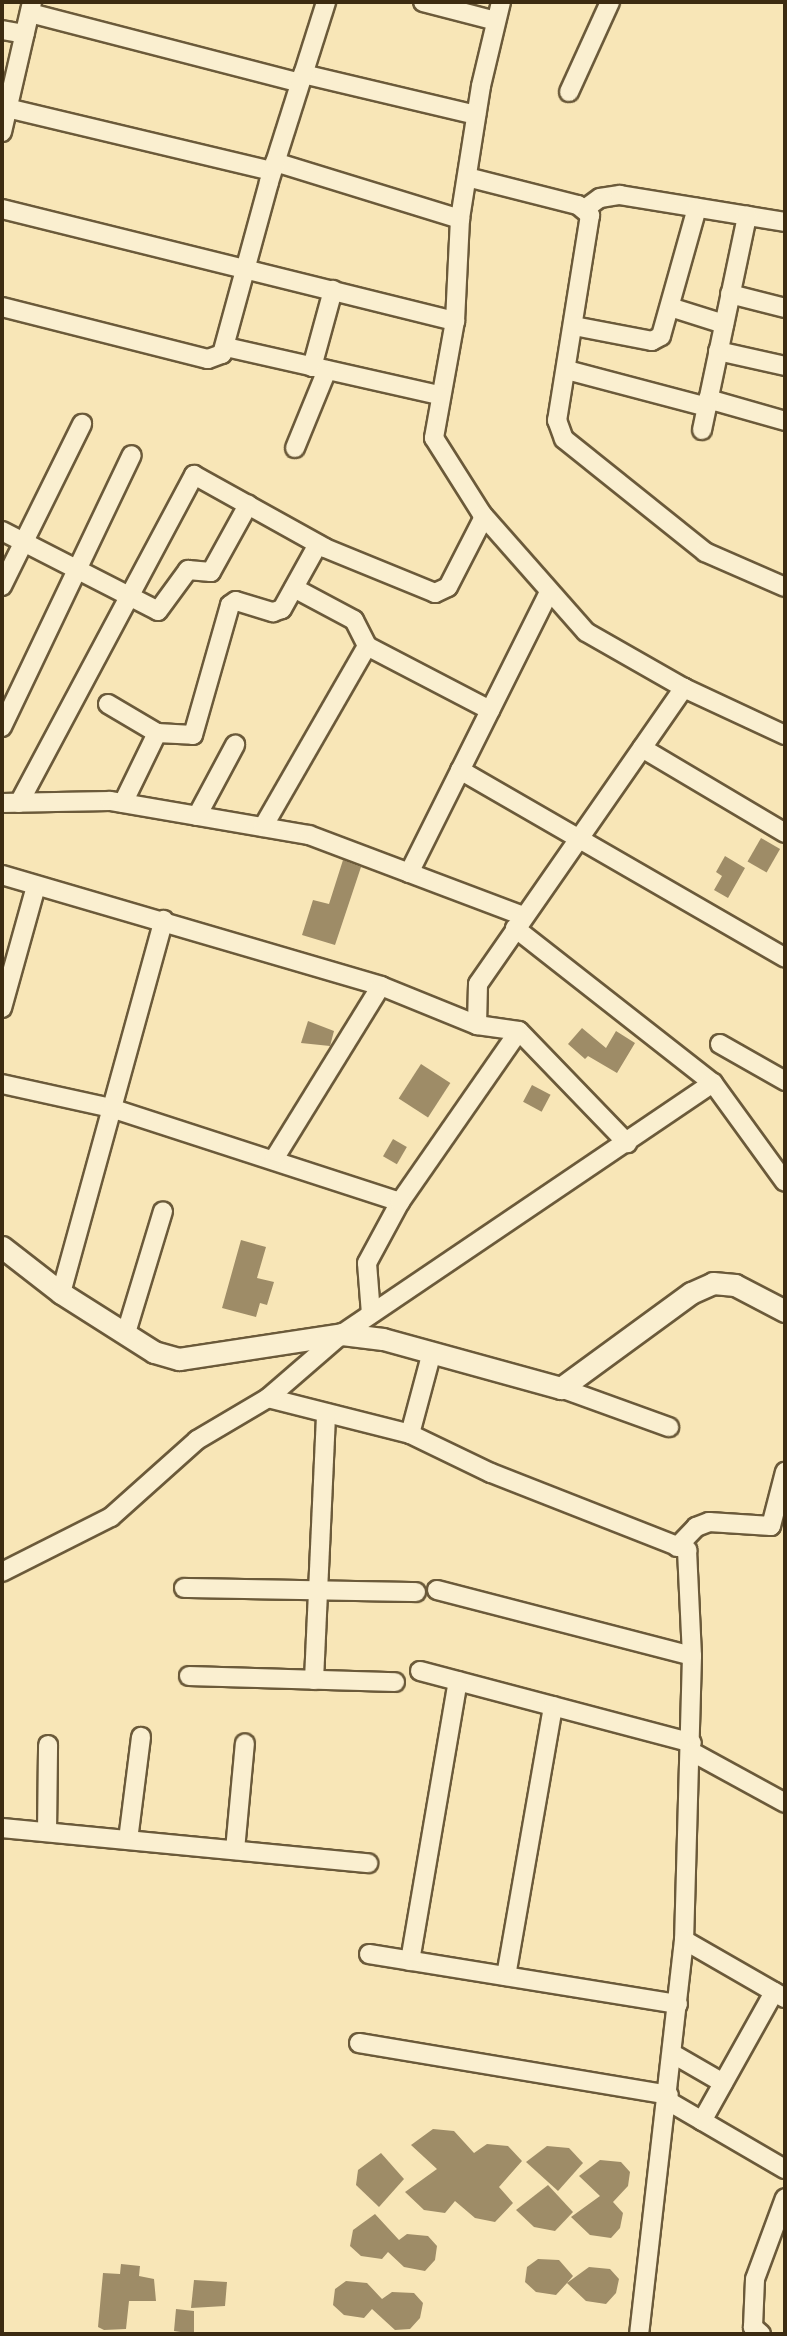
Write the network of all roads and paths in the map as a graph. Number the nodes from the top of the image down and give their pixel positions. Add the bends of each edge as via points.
1 (326, 2) edge
2 (423, 2) edge
3 (501, 2) edge
4 (610, 2) edge
5 (31, 7) edge
6 (496, 21) junction
7 (2, 30) edge
8 (25, 34) junction
9 (301, 78) junction
10 (569, 92) dead end
11 (7, 108) junction
12 (476, 115) junction
13 (2, 132) edge
14 (274, 167) junction
15 (467, 177) junction
16 (586, 208) junction
17 (697, 208) junction
18 (2, 209) edge
19 (747, 216) junction
20 (460, 219) junction
21 (785, 222) edge
22 (247, 269) junction
23 (332, 290) junction
24 (730, 294) junction
25 (784, 303) edge
26 (2, 307) edge
27 (670, 307) junction
28 (455, 321) junction
29 (724, 324) junction
30 (574, 326) junction
31 (226, 347) junction
32 (718, 351) junction
33 (785, 366) edge
34 (320, 368) junction
35 (567, 370) junction
36 (439, 395) junction
37 (708, 403) junction
38 (785, 421) edge
39 (82, 425) dead end
40 (702, 430) dead end
41 (295, 448) dead end
42 (132, 455) dead end
43 (247, 505) junction
44 (484, 517) junction
45 (2, 531) edge
46 (22, 542) junction
47 (318, 544) junction
48 (76, 571) junction
49 (2, 586) edge
50 (785, 587) edge
51 (294, 589) junction
52 (549, 592) junction
53 (128, 599) junction
54 (367, 646) junction
55 (684, 688) junction
56 (108, 704) dead end
57 (490, 710) junction
58 (2, 727) edge
59 (157, 733) junction
60 (785, 735) edge
61 (235, 745) dead end
62 (642, 748) junction
63 (460, 771) junction
64 (11, 803) edge
65 (123, 803) junction
66 (197, 816) junction
67 (263, 827) junction
68 (785, 834) edge
69 (578, 838) junction
70 (409, 873) junction
71 (2, 875) edge
72 (36, 886) junction
73 (164, 920) junction
74 (519, 922) junction
75 (785, 958) edge
76 (381, 986) junction
77 (2, 1008) edge
78 (477, 1025) junction
79 (519, 1031) junction
80 (720, 1044) dead end
81 (785, 1081) edge
82 (713, 1083) junction
83 (2, 1084) edge
84 (111, 1108) junction
85 (627, 1143) junction
86 (274, 1159) junction
87 (785, 1182) edge
88 (400, 1202) junction
89 (163, 1211) dead end
90 (2, 1247) edge
91 (61, 1293) junction
92 (783, 1304) edge
93 (371, 1314) junction
94 (126, 1333) junction
95 (342, 1334) junction
96 (432, 1352) junction
97 (561, 1388) junction
98 (268, 1398) junction
99 (326, 1413) junction
100 (670, 1427) dead end
101 (411, 1434) junction
102 (785, 1472) edge
103 (677, 1547) junction
104 (2, 1572) edge
105 (184, 1588) dead end
106 (438, 1590) dead end
107 (318, 1591) junction
108 (416, 1592) dead end
109 (692, 1656) junction
110 (420, 1671) dead end
111 (189, 1676) dead end
112 (314, 1680) junction
113 (458, 1681) junction
114 (395, 1682) dead end
115 (553, 1706) junction
116 (141, 1737) dead end
117 (245, 1743) dead end
118 (48, 1745) dead end
119 (692, 1748) junction
120 (785, 1803) edge
121 (2, 1828) edge
122 (47, 1832) junction
123 (128, 1840) junction
124 (234, 1850) junction
125 (368, 1863) dead end
126 (684, 1940) junction
127 (369, 1954) dead end
128 (410, 1961) junction
129 (506, 1976) junction
130 (780, 1995) edge
131 (678, 2004) junction
132 (359, 2043) dead end
133 (673, 2054) junction
134 (723, 2083) junction
135 (668, 2098) junction
136 (702, 2121) junction
137 (785, 2169) edge
138 (785, 2198) edge
139 (639, 2334) edge
140 (761, 2334) edge

1 - 9 street
2 - 6 street
3 - 6 street
4 - 10 street
5 - 8 street
5 - 9 street
6 - 12 street
7 - 8 street
8 - 11 street
9 - 12 street
9 - 14 street
11 - 13 street
11 - 14 street
12 - 15 street
14 - 20 street
14 - 22 street
15 - 16 street
15 - 20 street
16 - 17 street via 609,195
16 - 30 street via 592,223
17 - 19 street
17 - 27 street
18 - 22 street
19 - 21 street
19 - 24 street
20 - 28 street
22 - 23 street
22 - 31 street
23 - 28 street
23 - 34 street
24 - 25 street
24 - 29 street
26 - 31 street via 208,359
27 - 29 street
27 - 30 street via 664,330 652,341
28 - 36 street
29 - 32 street
30 - 35 street
31 - 34 street
32 - 33 street
32 - 37 street
34 - 36 street
34 - 41 street
35 - 37 street
35 - 50 street via 557,421 564,439 705,552
36 - 44 street via 434,438
37 - 38 street
37 - 40 street
39 - 46 street
42 - 48 street
43 - 47 street
43 - 53 street via 211,572 188,570 159,611
43 - 53 street via 194,475
44 - 47 street via 448,587 435,593
44 - 52 street
45 - 46 street
46 - 48 street
46 - 49 street
47 - 51 street
48 - 53 street
48 - 58 street
51 - 54 street via 355,620
51 - 59 street via 278,612 236,601 230,605 193,735
52 - 55 street via 586,632
52 - 57 street
53 - 64 street
54 - 57 street
54 - 67 street
55 - 60 street
55 - 62 street
56 - 59 street
57 - 63 street
59 - 65 street
61 - 66 street
62 - 68 street
62 - 69 street
63 - 69 street
63 - 70 street
64 - 65 street
65 - 66 street
66 - 67 street
67 - 70 street via 309,835
69 - 74 street
69 - 75 street
70 - 74 street
71 - 72 street
72 - 73 street
72 - 77 street
73 - 76 street
73 - 84 street
74 - 78 street via 478,984
74 - 82 street
76 - 78 street
76 - 86 street
78 - 79 street
79 - 85 street
79 - 88 street
80 - 81 street
82 - 85 street
82 - 87 street
83 - 84 street
84 - 86 street
84 - 91 street
85 - 93 street
86 - 88 street
88 - 93 street via 367,1263
89 - 94 street
90 - 91 street
91 - 94 street
92 - 97 street via 735,1285 713,1283 691,1293
93 - 95 street
94 - 95 street via 154,1352 179,1359
95 - 96 street
95 - 98 street
96 - 97 street
96 - 101 street
97 - 100 street
98 - 99 street
98 - 104 street via 197,1440 111,1517
99 - 101 street
99 - 107 street
101 - 103 street via 491,1473
102 - 103 street via 771,1526 709,1522 696,1527
103 - 109 street via 687,1550
105 - 107 street
106 - 109 street
107 - 108 street
107 - 112 street
109 - 119 street
110 - 113 street
111 - 112 street
112 - 114 street
113 - 115 street
113 - 128 street
115 - 119 street
115 - 129 street
116 - 123 street
117 - 124 street
118 - 122 street
119 - 120 street
119 - 126 street
121 - 122 street
122 - 123 street
123 - 124 street
124 - 125 street
126 - 130 street
126 - 131 street
127 - 128 street
128 - 129 street
129 - 131 street
130 - 134 street
131 - 133 street
132 - 135 street
133 - 134 street
133 - 135 street
134 - 136 street
135 - 136 street
135 - 139 street
136 - 137 street
138 - 140 street via 755,2279 753,2327

